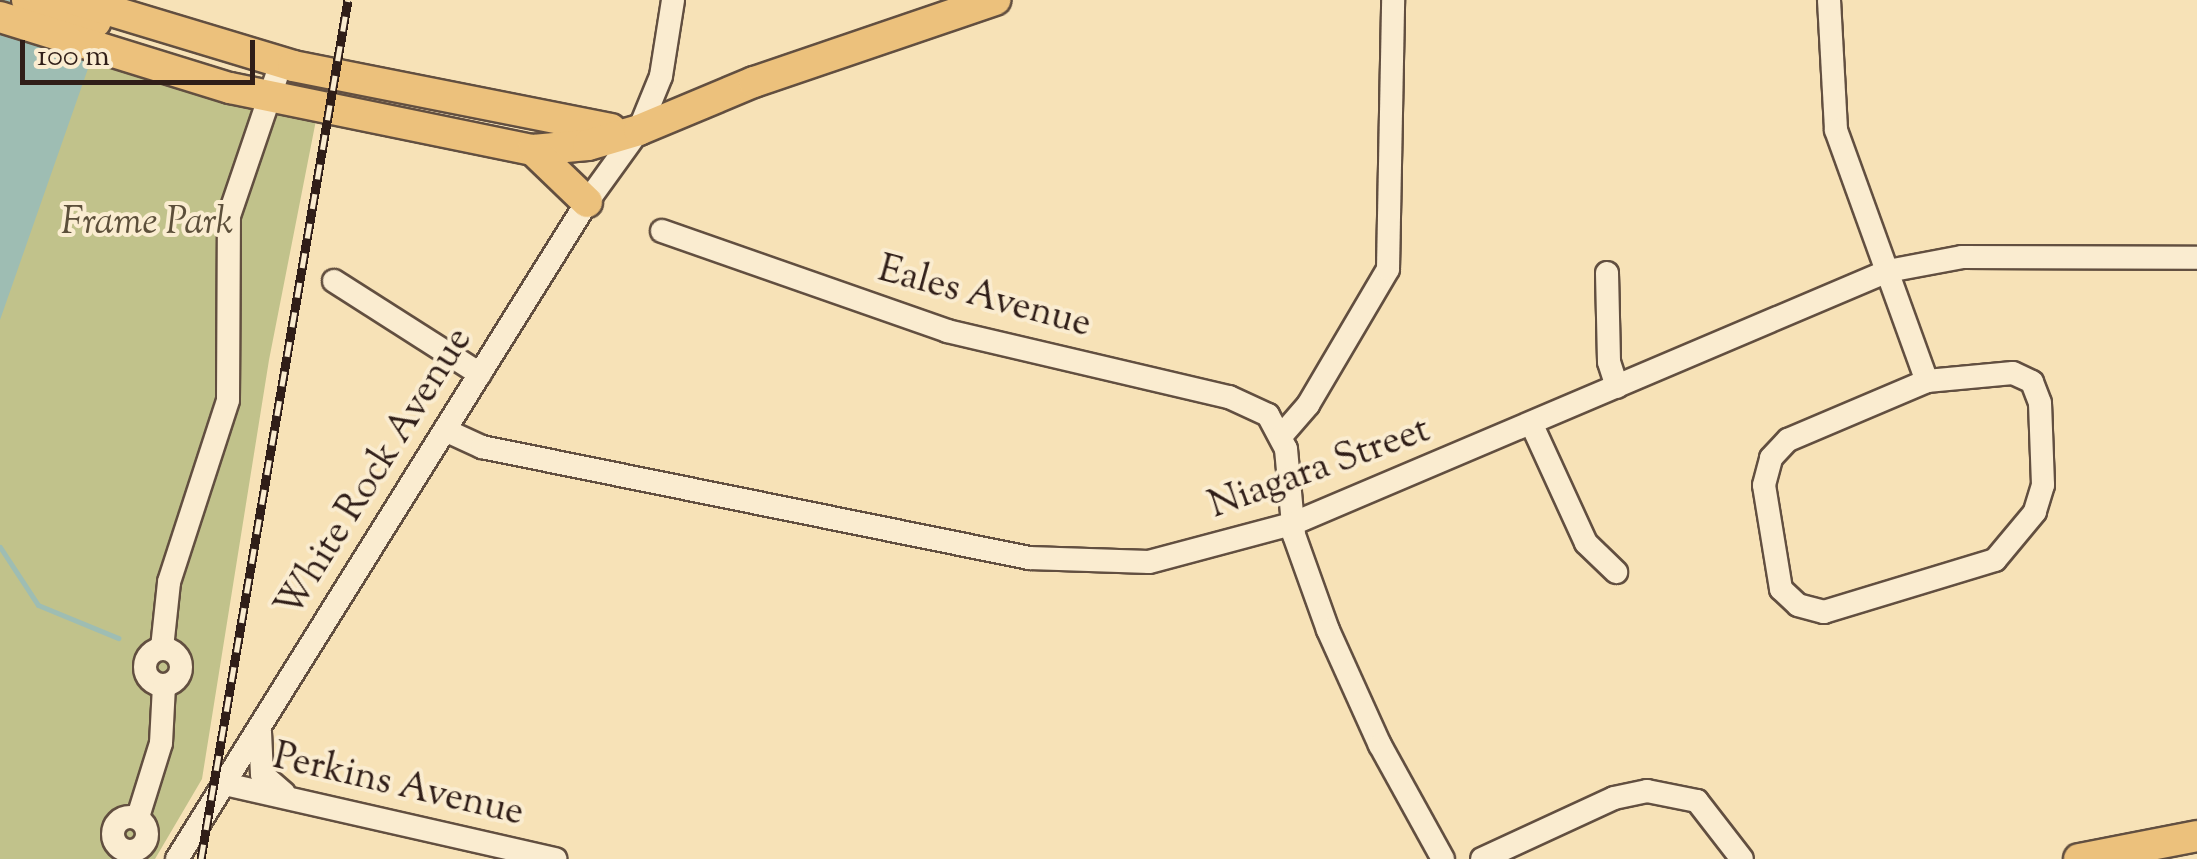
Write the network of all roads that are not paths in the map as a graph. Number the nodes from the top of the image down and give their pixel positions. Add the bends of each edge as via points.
1 (27, 0) edge
2 (76, 0) edge
3 (673, 0) edge
4 (992, 0) edge
5 (1393, 0) edge
6 (1829, 0) edge
7 (0, 17) edge
8 (109, 30) junction
9 (280, 63) junction
10 (432, 96) junction
11 (274, 98) junction
12 (424, 128) junction
13 (639, 130) junction
14 (534, 150) junction
15 (587, 202) junction
16 (662, 231) dead end
17 (2197, 258) edge
18 (1888, 271) junction
19 (1607, 273) dead end
20 (334, 281) dead end
21 (480, 374) junction
22 (1927, 381) junction
23 (1616, 388) junction
24 (1532, 424) junction
25 (446, 430) junction
26 (1282, 435) junction
27 (1292, 524) junction
28 (1616, 572) dead end
29 (261, 725) junction
30 (225, 784) junction
31 (316, 804) junction
32 (2197, 836) edge
33 (481, 851) edge
34 (118, 854) edge
35 (177, 859) edge
36 (556, 859) edge
37 (1443, 859) edge
38 (1482, 859) edge
39 (1742, 859) edge
40 (2079, 859) edge

1 - 8 main road
2 - 8 main road
3 - 13 street, White Rock Avenue via 661,76
4 - 13 main road via 754,82
5 - 26 street via 1388,269 1308,406
6 - 18 street via 1836,130
7 - 8 main road
8 - 9 main road via 187,35
8 - 11 main road
9 - 10 main road
9 - 11 street
10 - 12 main road
10 - 13 main road via 572,125
11 - 12 main road
11 - 34 street via 229,216 228,400 168,582 162,648 146,665 151,681 164,686 160,743 138,817 145,842
12 - 14 main road
13 - 14 main road via 588,145
13 - 15 street, White Rock Avenue
14 - 15 main road
15 - 21 street, White Rock Avenue
16 - 26 street, Eales Avenue via 957,334 1230,397 1268,415
17 - 18 street, Niagara Street via 1962,257
18 - 22 street
18 - 23 street, Niagara Street
19 - 23 street
20 - 21 street
21 - 25 street, White Rock Avenue
22 - 22 street via 1788,440 1772,458 1764,485 1781,589 1798,606 1824,612 1995,560 2035,512 2044,485 2040,403 2032,382 2012,373
23 - 24 street, Niagara Street
24 - 27 street, Niagara Street
24 - 28 street via 1586,543
25 - 27 street, Niagara Street via 482,447 641,482 1073,564 1186,555
25 - 29 street, White Rock Avenue
26 - 27 street
27 - 37 street via 1350,680
29 - 30 street, White Rock Avenue
29 - 31 street via 258,762 266,781
30 - 31 street, Perkins Avenue
30 - 35 street, White Rock Avenue
31 - 33 street, Perkins Avenue
32 - 40 main road
33 - 36 street, Perkins Avenue
38 - 39 street via 1614,798 1647,790 1697,801

